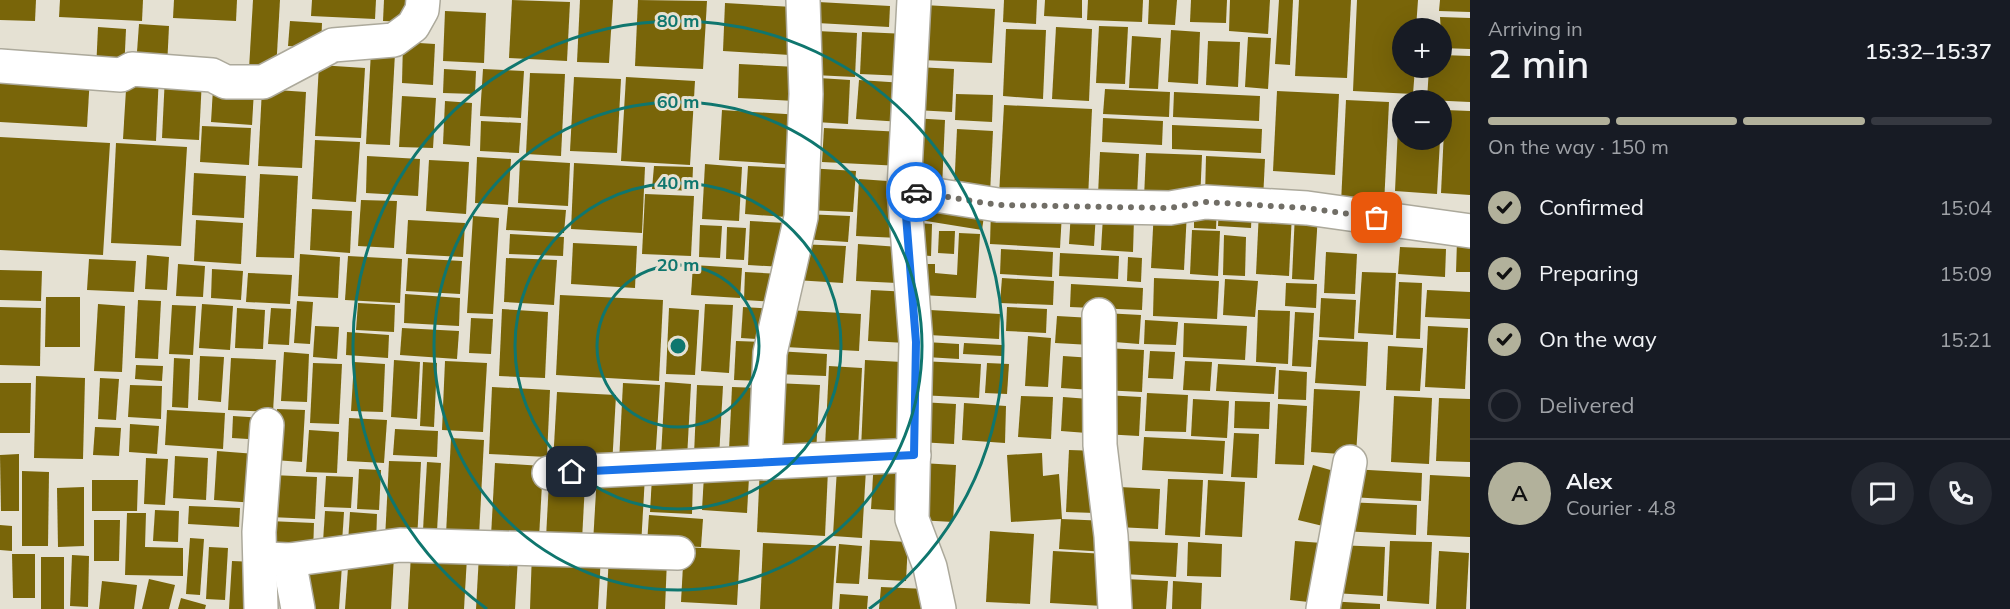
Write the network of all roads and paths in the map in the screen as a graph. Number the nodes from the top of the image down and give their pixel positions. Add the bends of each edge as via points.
1 (423, 0) edge
2 (803, 0) edge
3 (914, 0) edge
4 (0, 66) edge
5 (904, 190) junction
6 (1470, 231) edge
7 (1099, 315) dead end
8 (267, 425) dead end
9 (914, 455) junction
10 (1350, 462) dead end
11 (765, 463) junction
12 (549, 473) dead end
13 (678, 553) dead end
14 (274, 559) junction
15 (261, 609) edge
16 (298, 609) edge
17 (939, 609) edge
18 (1115, 609) edge
19 (1323, 609) edge

1 - 4 street via 413,26 394,40 333,45 263,82 226,82 212,75 132,69 122,75
2 - 11 street via 806,94 801,217 770,353
3 - 5 street
5 - 6 street via 998,205 1170,208 1205,202 1306,208
5 - 9 street via 916,342
7 - 18 street via 1100,445
8 - 14 street via 259,532
9 - 11 street
9 - 17 street via 912,519 930,567
10 - 19 street
11 - 12 street
13 - 14 street via 400,545
14 - 15 street
14 - 16 street

